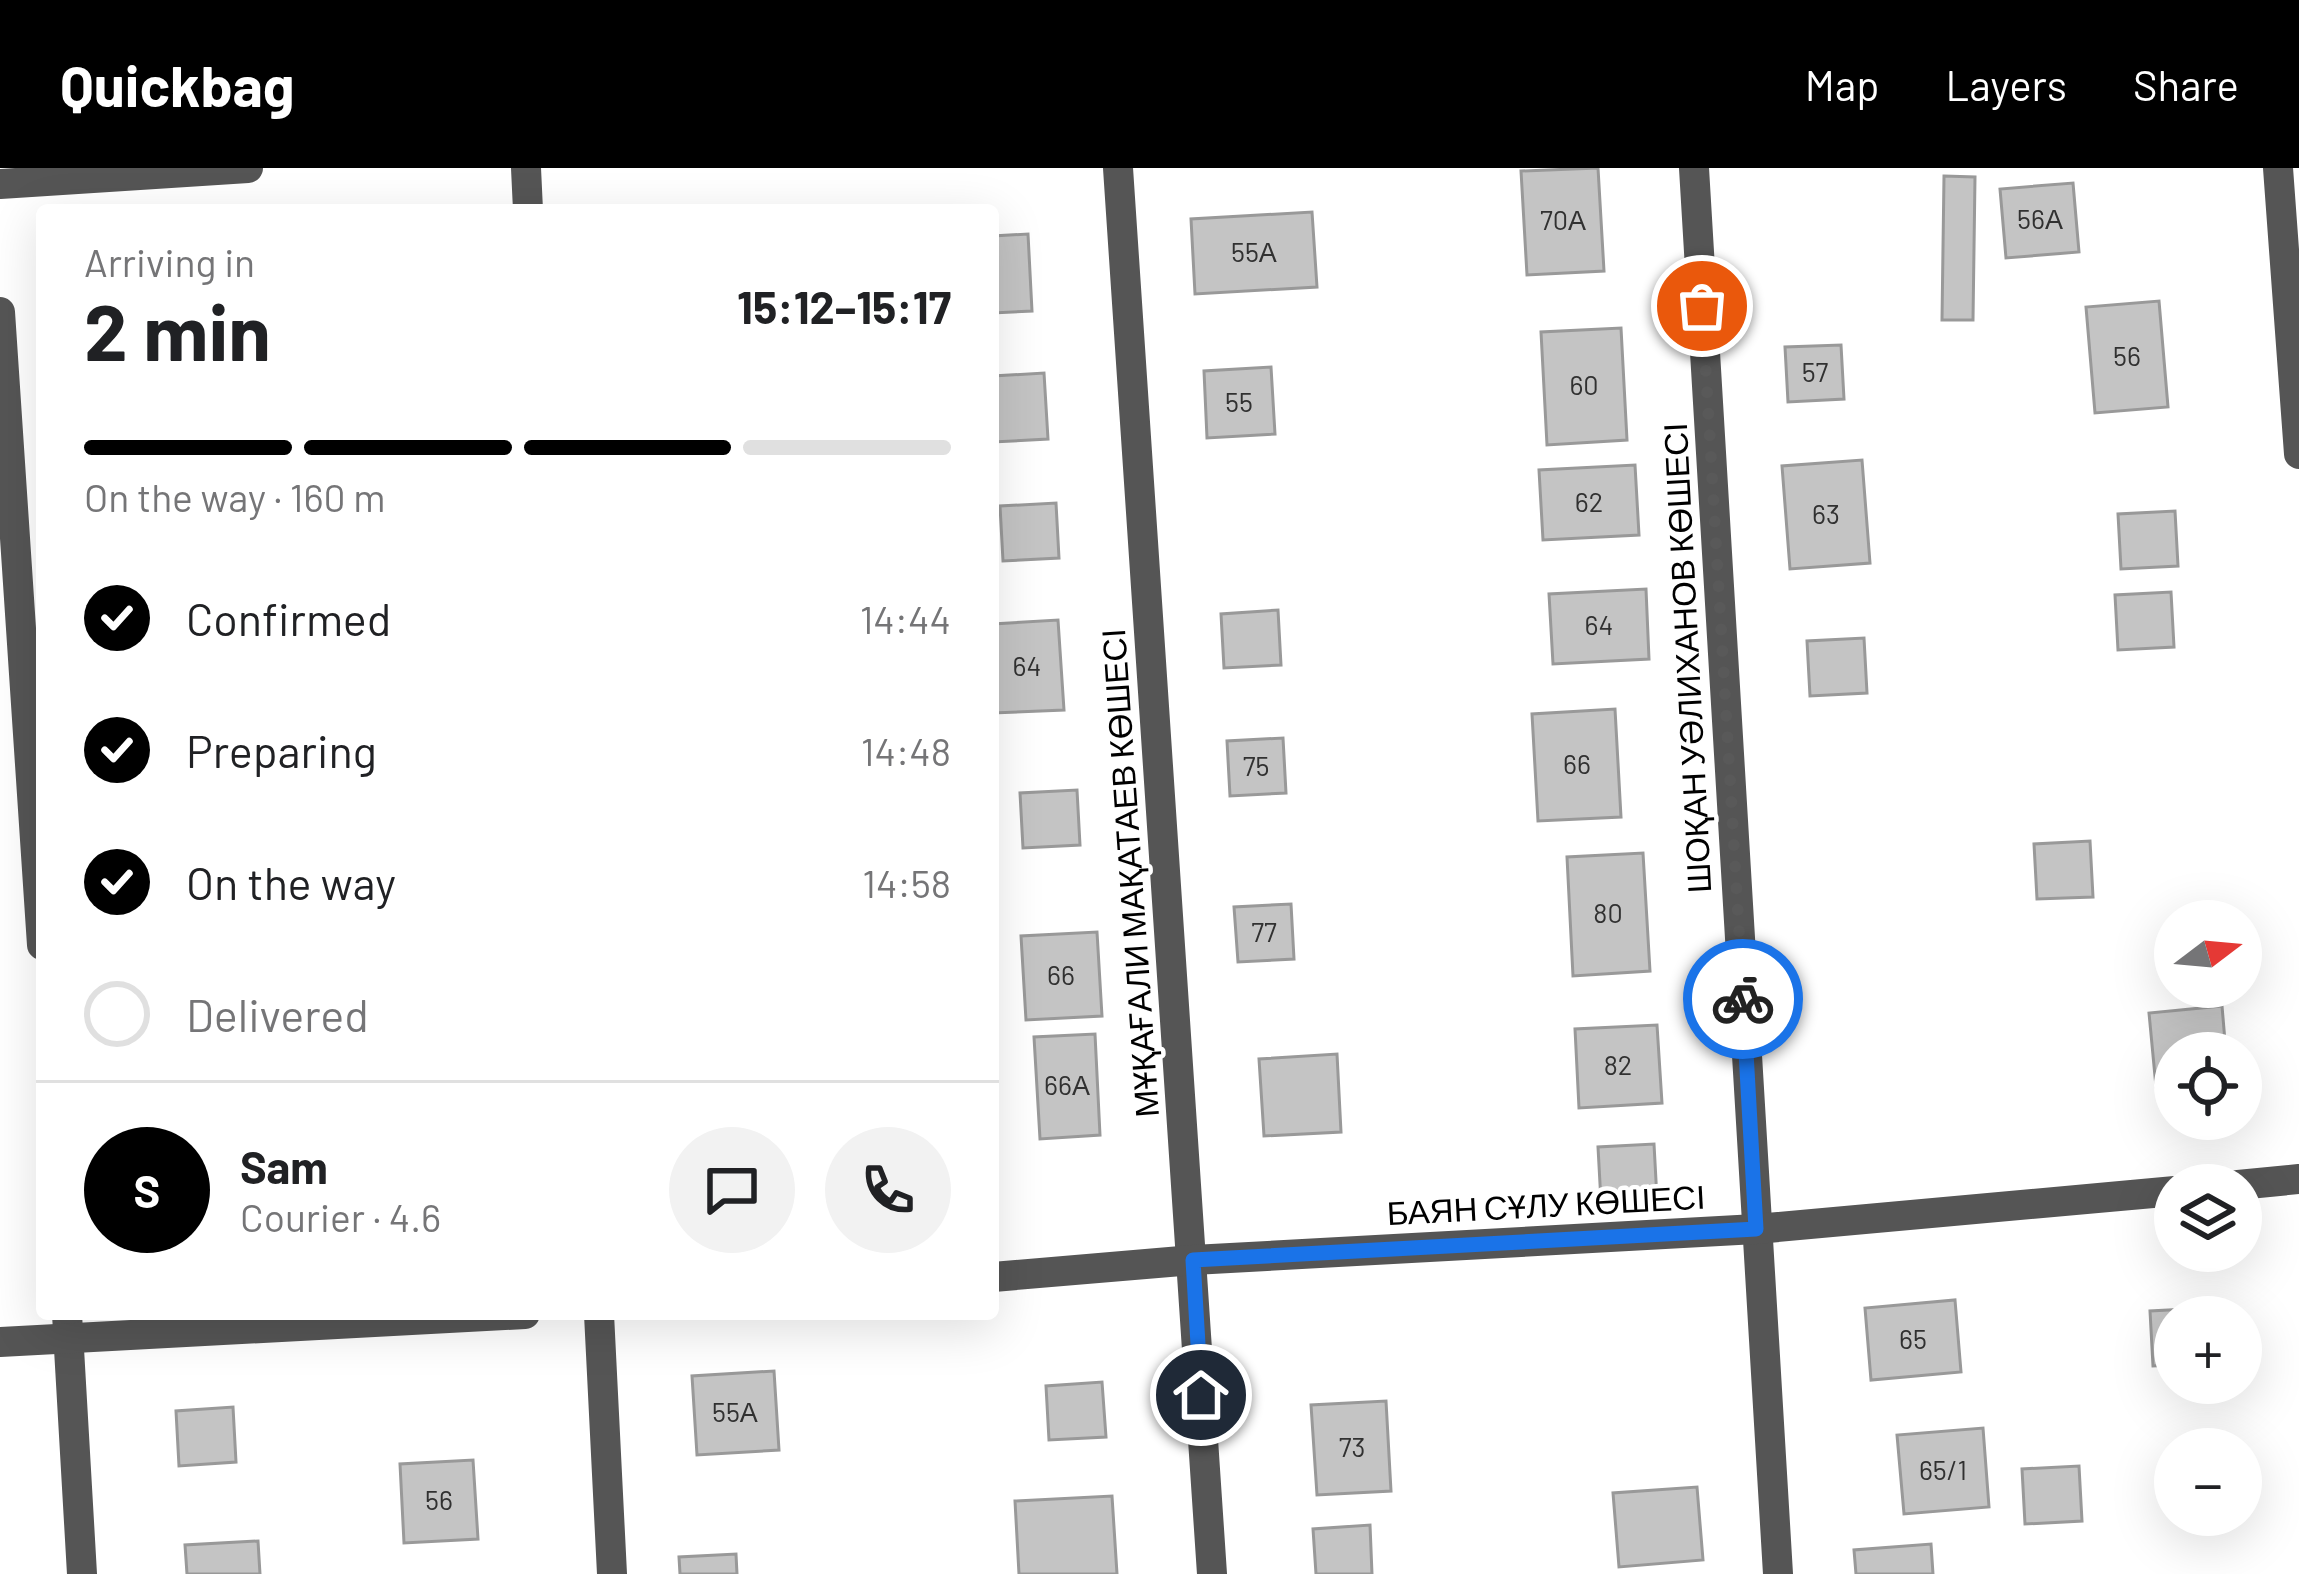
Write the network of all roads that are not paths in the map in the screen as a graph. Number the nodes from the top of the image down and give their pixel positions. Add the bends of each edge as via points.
1 (248, 168) edge
2 (526, 168) edge
3 (1118, 168) edge
4 (1694, 168) edge
5 (2278, 168) edge
6 (0, 184) edge
7 (528, 204) edge
8 (0, 312) edge
9 (2299, 454) edge
10 (36, 855) edge
11 (2299, 1179) edge
12 (2262, 1183) edge
13 (2154, 1193) edge
14 (1756, 1229) junction
15 (1193, 1260) junction
16 (999, 1276) edge
17 (296, 1320) edge
18 (599, 1320) edge
19 (67, 1326) edge
20 (0, 1342) edge
21 (82, 1574) edge
22 (612, 1574) edge
23 (1211, 1574) edge
24 (1778, 1574) edge

1 - 6 street
2 - 7 street
3 - 15 street, МҰҚАҒАЛИ МАҚАТАЕВ КӨШЕСІ
4 - 14 street, ШОҚАН УӘЛИХАНОВ КӨШЕСІ
5 - 9 street
8 - 10 street
11 - 12 street
13 - 14 street, БАЯН СҰЛУ КӨШЕСІ
14 - 15 street, БАЯН СҰЛУ КӨШЕСІ
14 - 24 street, ШОҚАН УӘЛИХАНОВ КӨШЕСІ
15 - 16 street, БАЯН СҰЛУ КӨШЕСІ
15 - 23 street, МҰҚАҒАЛИ МАҚАТАЕВ КӨШЕСІ
17 - 19 street
18 - 22 street
19 - 20 street
19 - 21 street

